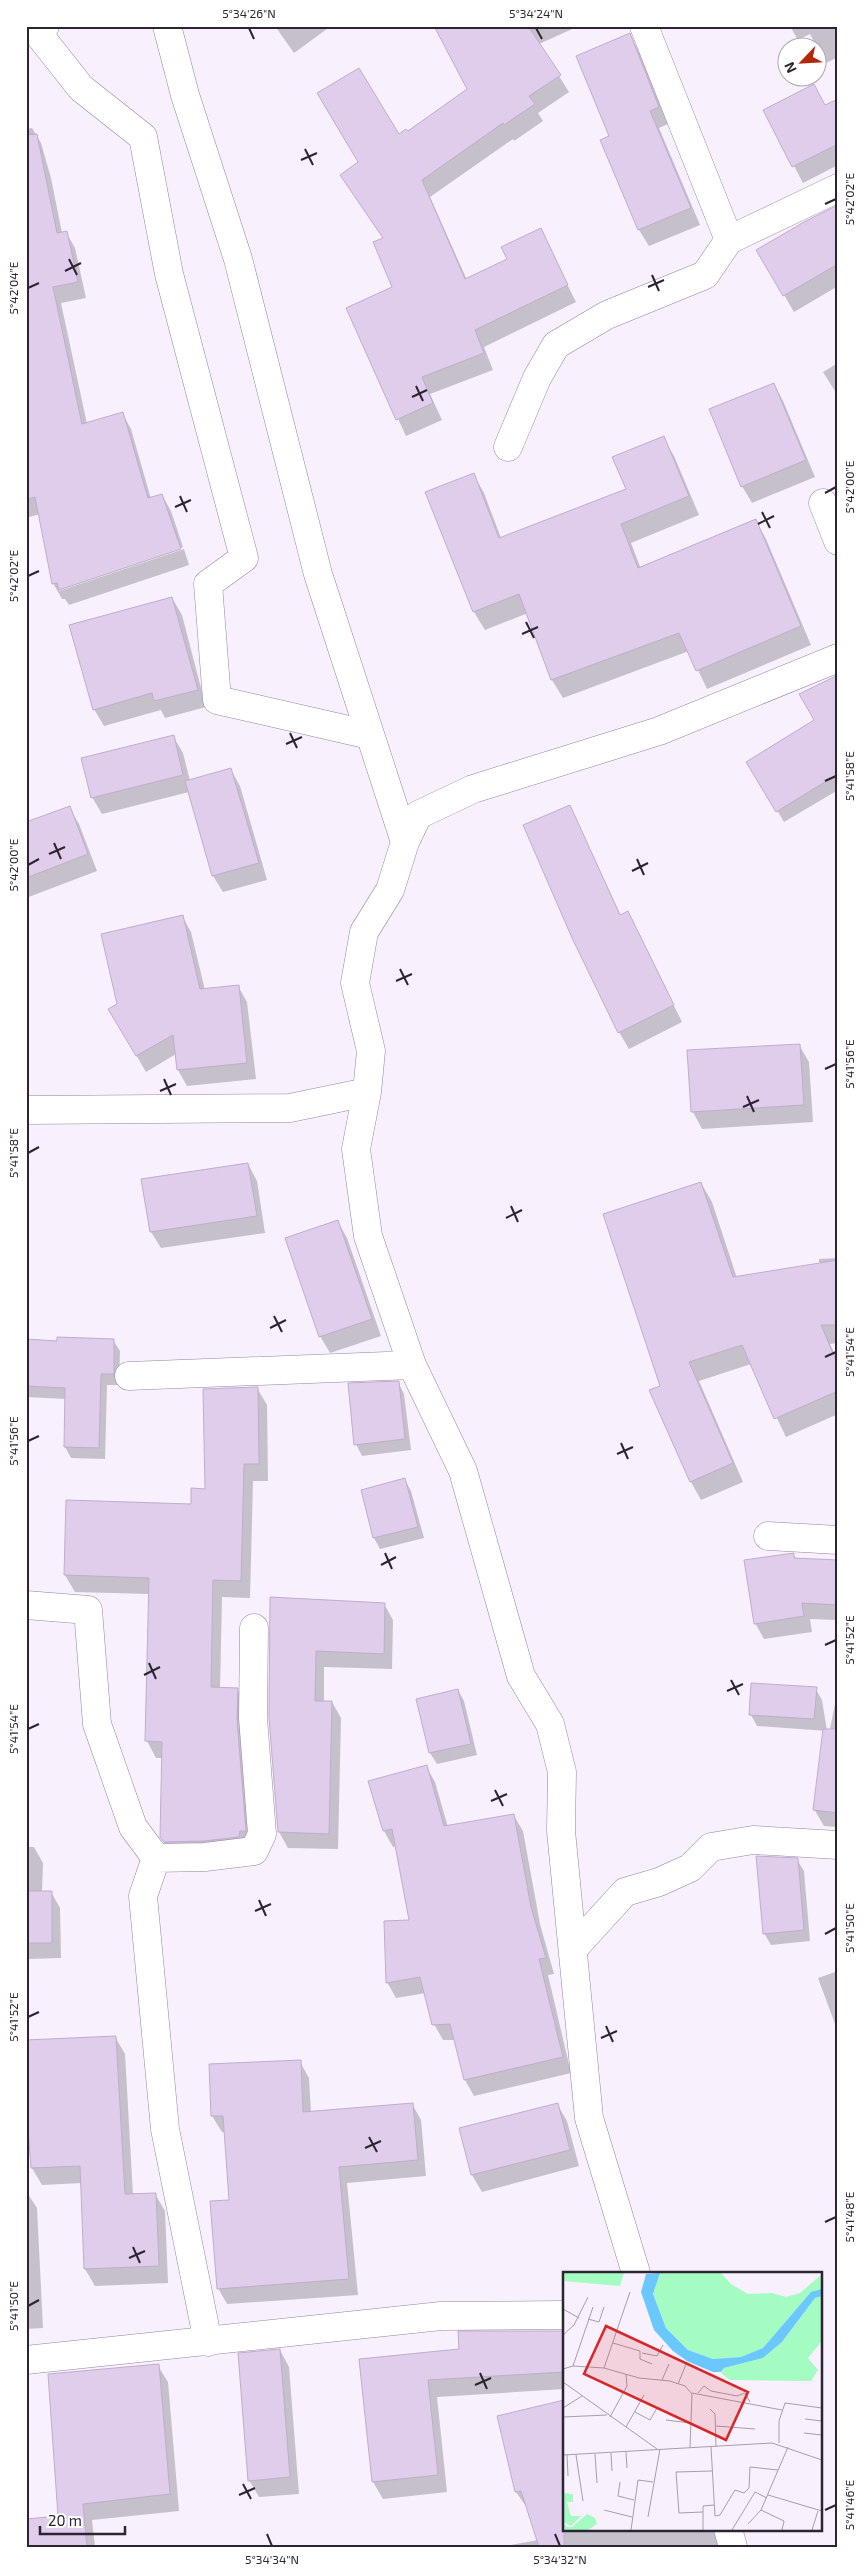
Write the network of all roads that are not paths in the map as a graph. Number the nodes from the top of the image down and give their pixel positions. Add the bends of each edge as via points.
1 (46, 26) edge
2 (166, 26) edge
3 (644, 26) edge
4 (838, 188) edge
5 (729, 240) junction
6 (508, 447) dead end
7 (824, 503) dead end
8 (838, 541) edge
9 (838, 658) edge
10 (370, 735) junction
11 (405, 842) junction
12 (367, 1092) junction
13 (26, 1110) edge
14 (412, 1365) junction
15 (129, 1376) dead end
16 (768, 1536) dead end
17 (838, 1540) edge
18 (26, 1605) edge
19 (254, 1628) dead end
20 (838, 1845) edge
21 (156, 1858) junction
22 (574, 1948) junction
23 (636, 2272) edge
24 (563, 2315) edge
25 (208, 2342) junction
26 (26, 2360) edge
27 (728, 2530) edge
28 (734, 2547) edge

1 - 10 street via 40,36 81,88 143,138 169,274 244,558 208,584 217,700
2 - 10 street via 238,258 318,574
3 - 5 street
4 - 5 street
5 - 6 street via 705,275 607,314 556,345 536,378
7 - 8 street
9 - 11 street via 659,732 473,789 418,815
10 - 11 street
11 - 12 street via 390,890 364,932 355,983 371,1051
12 - 13 street via 290,1108
12 - 14 street via 356,1149 368,1236
14 - 15 street
14 - 22 street via 463,1471 521,1676 550,1724 562,1772 560,1831
16 - 17 street
18 - 21 street via 88,1610 97,1724 133,1827
19 - 21 street via 253,1718 262,1834 254,1851
20 - 22 street via 753,1840 711,1847 690,1868 625,1892
21 - 25 street via 143,1896 165,2129
22 - 23 street via 589,2118
24 - 25 street via 441,2316
25 - 26 street
27 - 28 street

